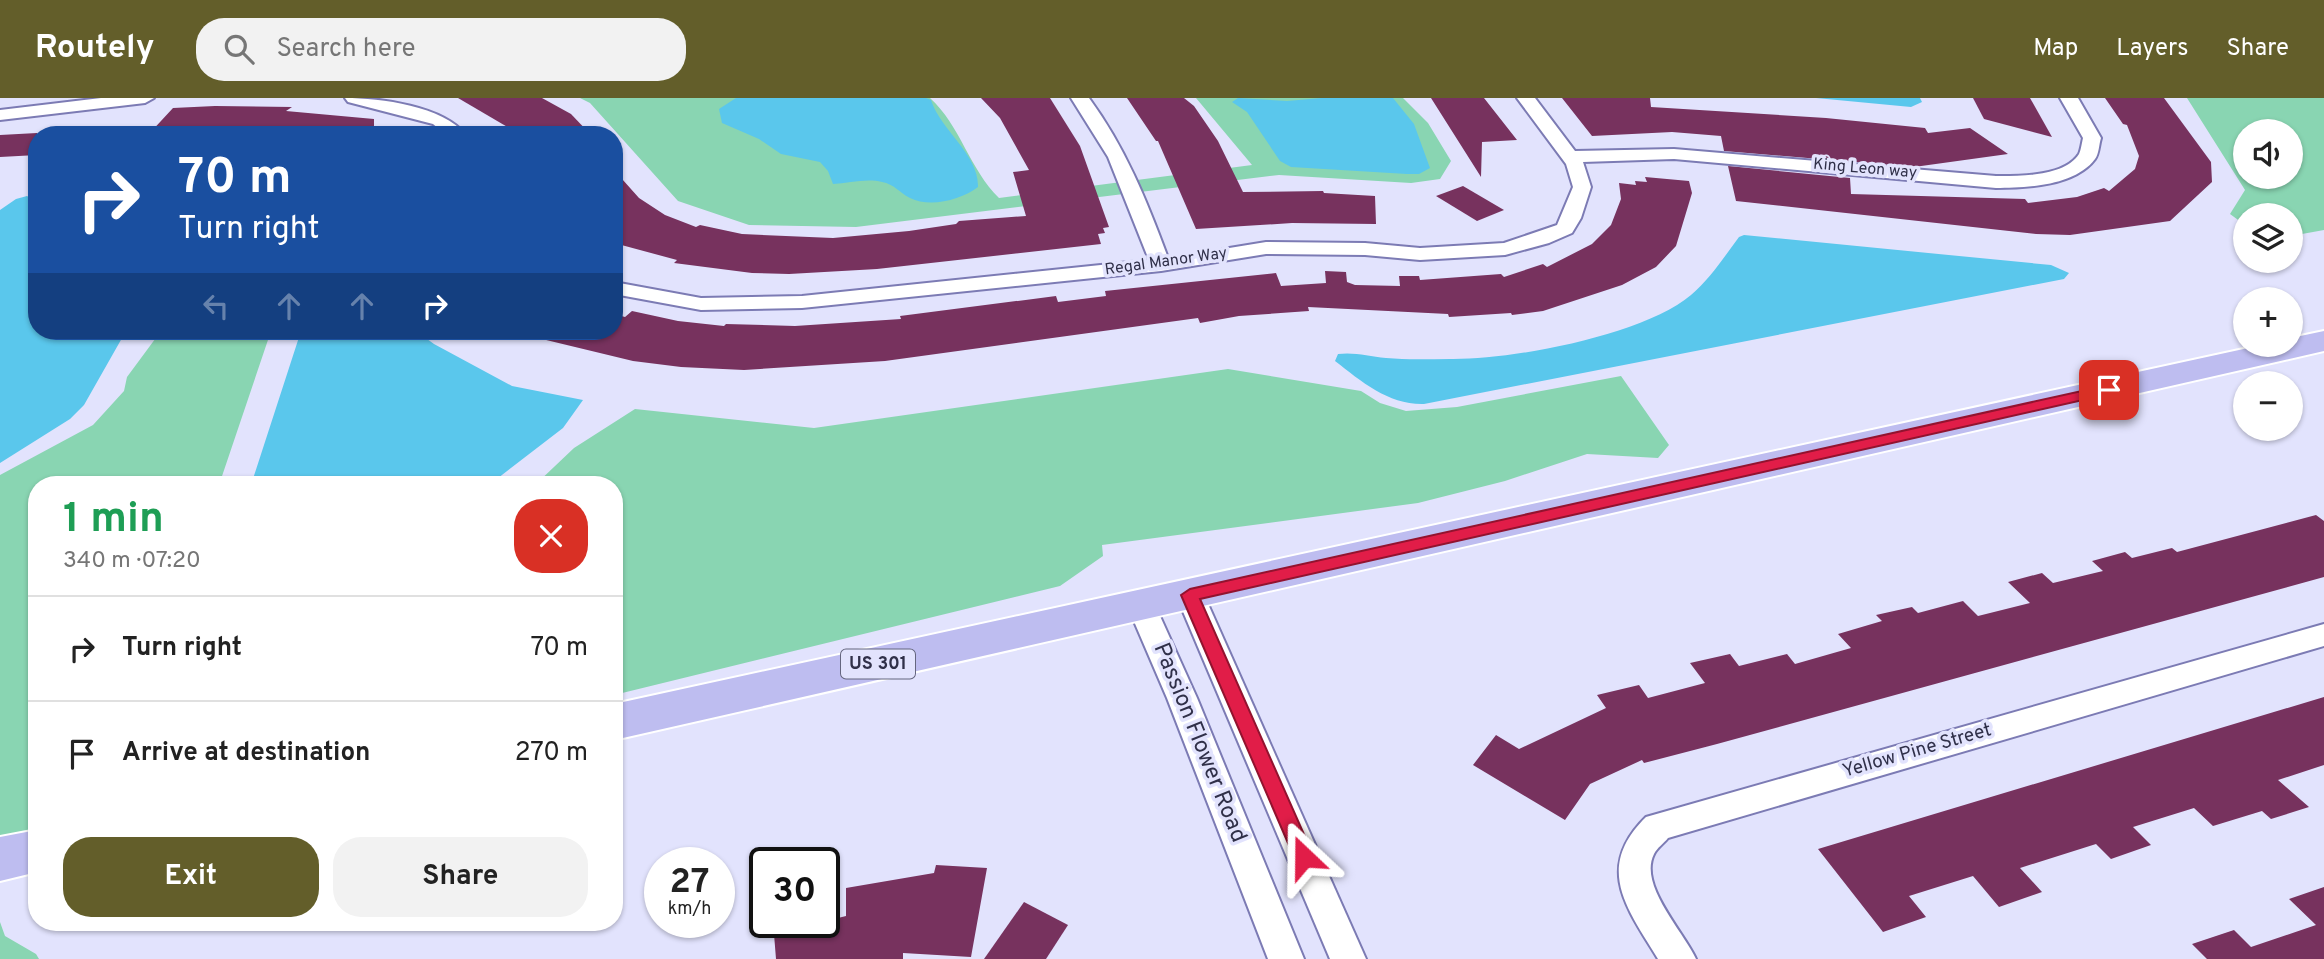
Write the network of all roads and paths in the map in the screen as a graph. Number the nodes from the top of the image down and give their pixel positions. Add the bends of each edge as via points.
1 (145, 98) edge
2 (354, 98) edge
3 (1080, 98) edge
4 (1526, 98) edge
5 (2069, 98) edge
6 (0, 115) edge
7 (446, 126) edge
8 (1570, 157) junction
9 (1161, 265) junction
10 (623, 290) edge
11 (2324, 341) edge
12 (1190, 595) junction
13 (1141, 605) junction
14 (2324, 635) edge
15 (623, 720) edge
16 (28, 853) edge
17 (0, 859) edge
18 (1286, 959) edge
19 (1348, 959) edge
20 (1678, 959) edge

1 - 6 street
2 - 7 street via 439,120
3 - 9 street via 1103,125
4 - 8 street, Regal Manor Way
5 - 8 street, King Leon way via 2092,138 2087,157 2067,171 2035,182 1674,154
8 - 9 street, Regal Manor Way via 1582,187 1565,229 1505,249 1442,254 1266,248
9 - 10 street, Regal Manor Way via 802,302 701,304
11 - 12 main road, US 301
12 - 13 main road, US 301
12 - 19 street
13 - 15 main road, US 301
13 - 18 street, Passion Flower Road
14 - 20 street, Yellow Pine Street via 1658,827 1638,848 1634,878 1640,897
16 - 17 main road

